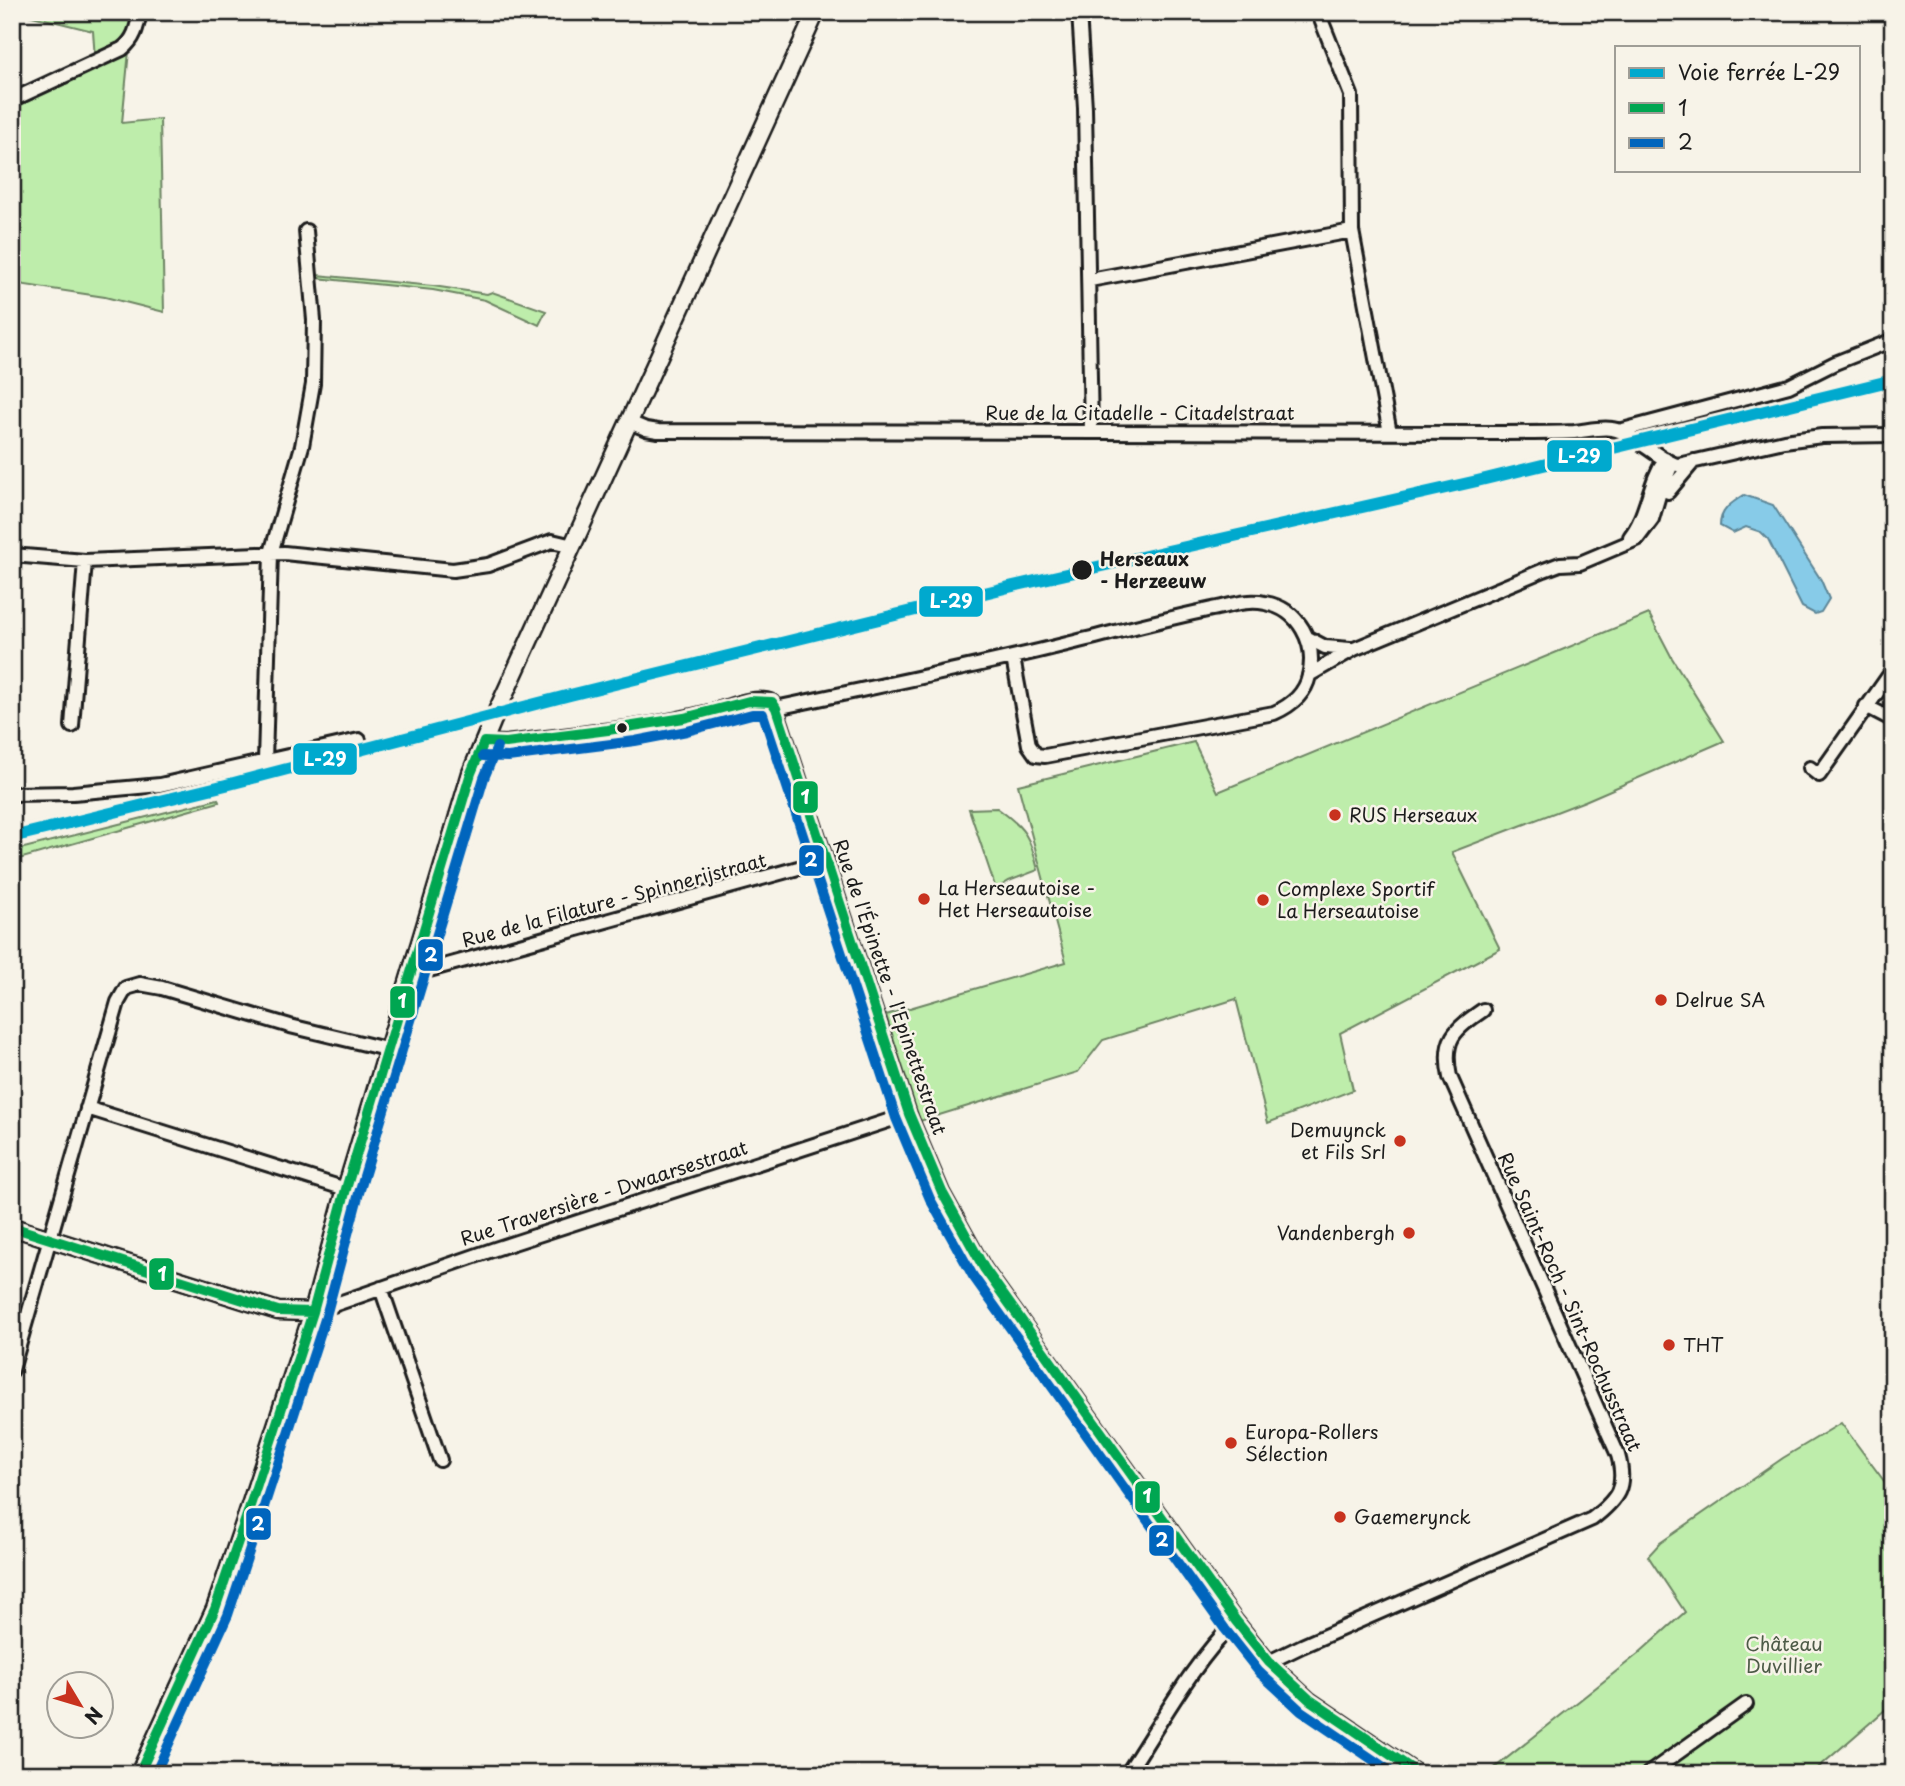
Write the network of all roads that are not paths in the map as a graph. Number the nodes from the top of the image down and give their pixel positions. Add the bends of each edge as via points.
1 (141, 12) edge
2 (816, 12) edge
3 (1079, 12) edge
4 (1318, 12) edge
5 (12, 100) edge
6 (306, 231) dead end
7 (1352, 232) junction
8 (1090, 280) junction
9 (1893, 340) edge
10 (629, 422) junction
11 (1619, 431) junction
12 (1091, 432) junction
13 (1390, 433) junction
14 (1893, 435) edge
15 (1669, 461) junction
16 (1694, 461) junction
17 (1652, 519) junction
18 (573, 546) junction
19 (1620, 547) junction
20 (271, 553) junction
21 (12, 555) edge
22 (85, 561) junction
23 (1308, 638) junction
24 (1354, 649) junction
25 (1013, 658) junction
26 (1893, 670) edge
27 (1309, 675) junction
28 (1866, 706) junction
29 (776, 708) junction
30 (1893, 720) edge
31 (72, 726) dead end
32 (359, 740) dead end
33 (484, 742) junction
34 (265, 761) junction
35 (1810, 768) dead end
36 (12, 794) edge
37 (827, 860) junction
38 (411, 975) junction
39 (1483, 1010) dead end
40 (390, 1050) junction
41 (86, 1108) junction
42 (909, 1114) junction
43 (346, 1189) junction
44 (12, 1227) edge
45 (51, 1240) junction
46 (381, 1287) junction
47 (313, 1312) junction
48 (12, 1370) edge
49 (440, 1460) dead end
50 (1236, 1621) junction
51 (1269, 1662) junction
52 (1746, 1704) dead end
53 (139, 1774) edge
54 (1126, 1774) edge
55 (1419, 1774) edge
56 (1648, 1774) edge

1 - 5 street via 135,34 122,49
2 - 10 main road
3 - 8 street
4 - 7 street via 1351,96
6 - 20 street via 314,320 311,405
7 - 8 street
7 - 13 street
8 - 12 street
9 - 11 street via 1789,386
10 - 12 street, Rue de la Citadelle - Citadelstraat via 658,431
10 - 18 main road
11 - 13 street, Rue de la Citadelle - Citadelstraat
11 - 15 street, Rue de la Citadelle - Citadelstraat
12 - 13 street, Rue de la Citadelle - Citadelstraat
14 - 16 street via 1791,440
15 - 16 street
15 - 17 street
15 - 19 street via 1652,484 1639,524
16 - 17 street
17 - 19 street via 1637,539
18 - 20 street via 552,541 488,565 453,570
18 - 33 main road
19 - 24 street via 1580,563 1545,569
20 - 22 street
20 - 34 street
21 - 22 street
22 - 31 street
23 - 24 street via 1325,647
23 - 25 street via 1287,612 1250,601
23 - 27 street
24 - 27 street
25 - 27 street via 1029,745 1036,755 1045,756 1274,713 1292,703
25 - 29 street
26 - 28 street
28 - 30 street
28 - 35 street via 1819,775
29 - 33 street via 759,699 651,723
29 - 37 street, Rue de l'Épinette - l'Epinettestraat
32 - 34 street
33 - 38 main road
34 - 36 street via 160,785
37 - 38 street, Rue de la Filature - Spinnerijstraat
37 - 42 street, Rue de l'Épinette - l'Epinettestraat
38 - 40 main road
39 - 51 street, Rue Saint-Roch - Sint-Rochusstraat via 1458,1027 1449,1043 1450,1077 1618,1455 1623,1472 1620,1490 1592,1519
40 - 41 street via 140,984 126,988 118,1002
40 - 43 main road
41 - 43 street
41 - 45 street
42 - 46 street, Rue Traversière - Dwaarsestraat
42 - 50 street, Rue de l'Épinette - l'Epinettestraat via 942,1192 984,1268
43 - 47 main road
44 - 45 main road
45 - 47 main road via 278,1311
45 - 48 street
46 - 47 street, Rue Traversière - Dwaarsestraat
46 - 49 street
47 - 53 main road via 215,1609
50 - 51 street, Rue de l'Épinette - l'Epinettestraat
50 - 54 street via 1195,1671
51 - 55 street, Rue de l'Épinette - l'Epinettestraat via 1310,1700
52 - 56 street

